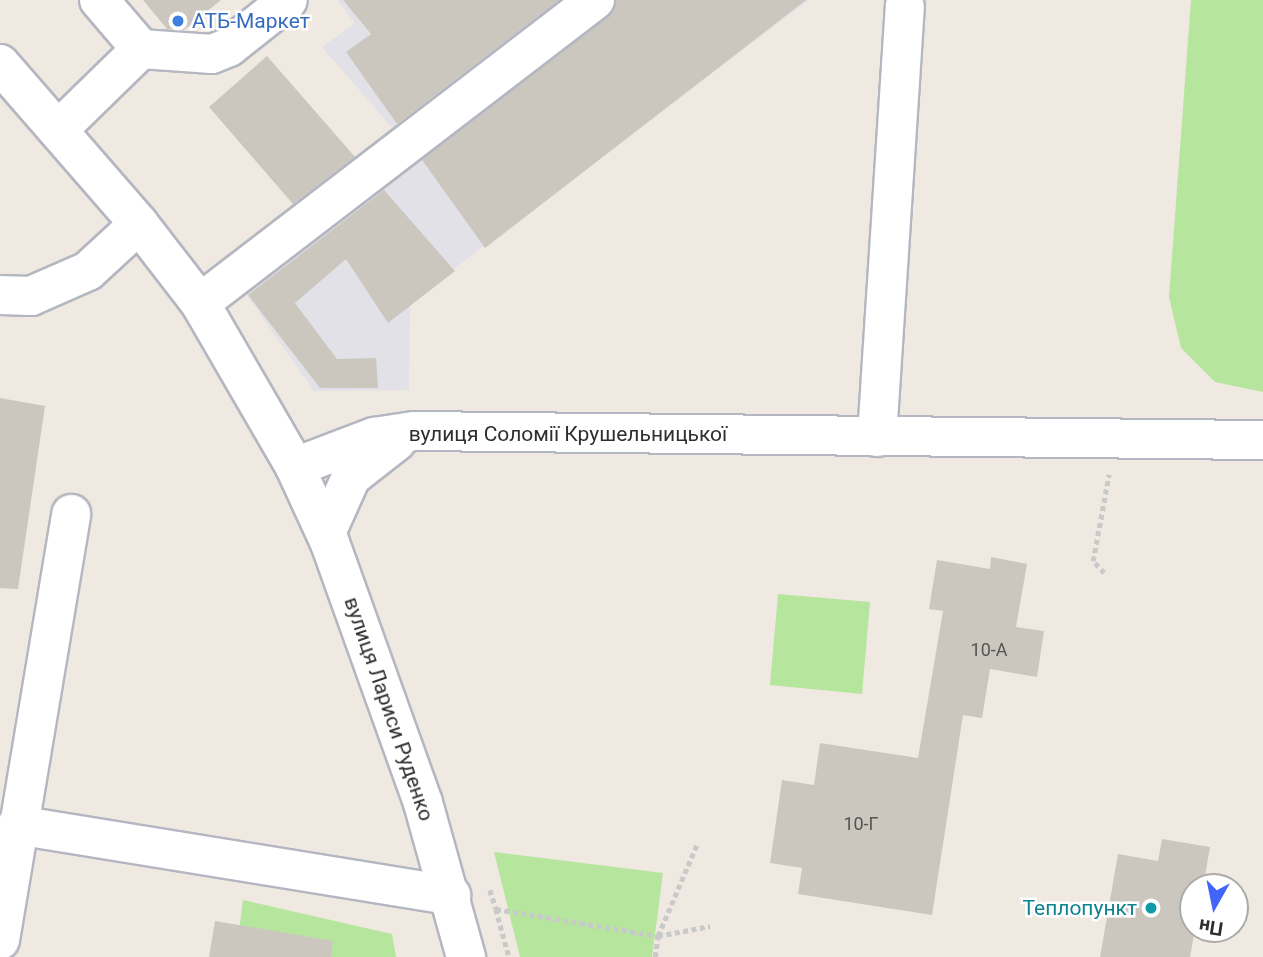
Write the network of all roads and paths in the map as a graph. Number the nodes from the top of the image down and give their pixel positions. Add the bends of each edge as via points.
1 (99, 0) edge
2 (288, 0) edge
3 (595, 0) edge
4 (905, 6) dead end
5 (141, 49) junction
6 (0, 64) edge
7 (58, 130) junction
8 (139, 224) junction
9 (0, 295) edge
10 (200, 303) junction
11 (414, 431) junction
12 (877, 437) junction
13 (1263, 440) edge
14 (295, 467) junction
15 (1109, 474) dead end
16 (71, 514) dead end
17 (326, 533) junction
18 (1104, 573) dead end
19 (17, 825) junction
20 (697, 844) dead end
21 (489, 884) dead end
22 (451, 895) junction
23 (496, 909) junction
24 (710, 926) dead end
25 (658, 936) junction
26 (0, 940) edge
27 (466, 957) edge
28 (509, 957) edge
29 (655, 957) edge

1 - 5 street
2 - 5 street via 229,47 212,54
3 - 10 street
4 - 12 street
5 - 7 street
6 - 7 street
7 - 8 street
8 - 9 street via 88,271 31,296
8 - 10 street
10 - 14 street
11 - 12 street, вулиця Соломії Крушельницької
11 - 14 street, вулиця Соломії Крушельницької via 374,437
11 - 17 street via 351,477
12 - 13 street, вулиця Соломії Крушельницької
14 - 17 street, вулиця Лариси Руденко
15 - 18 path via 1093,561
16 - 19 street
17 - 22 street, вулиця Лариси Руденко via 424,803
19 - 22 street
19 - 26 street
20 - 25 path
21 - 23 path
22 - 27 street, вулиця Лариси Руденко
23 - 25 path
23 - 28 path
24 - 25 path
25 - 29 path

